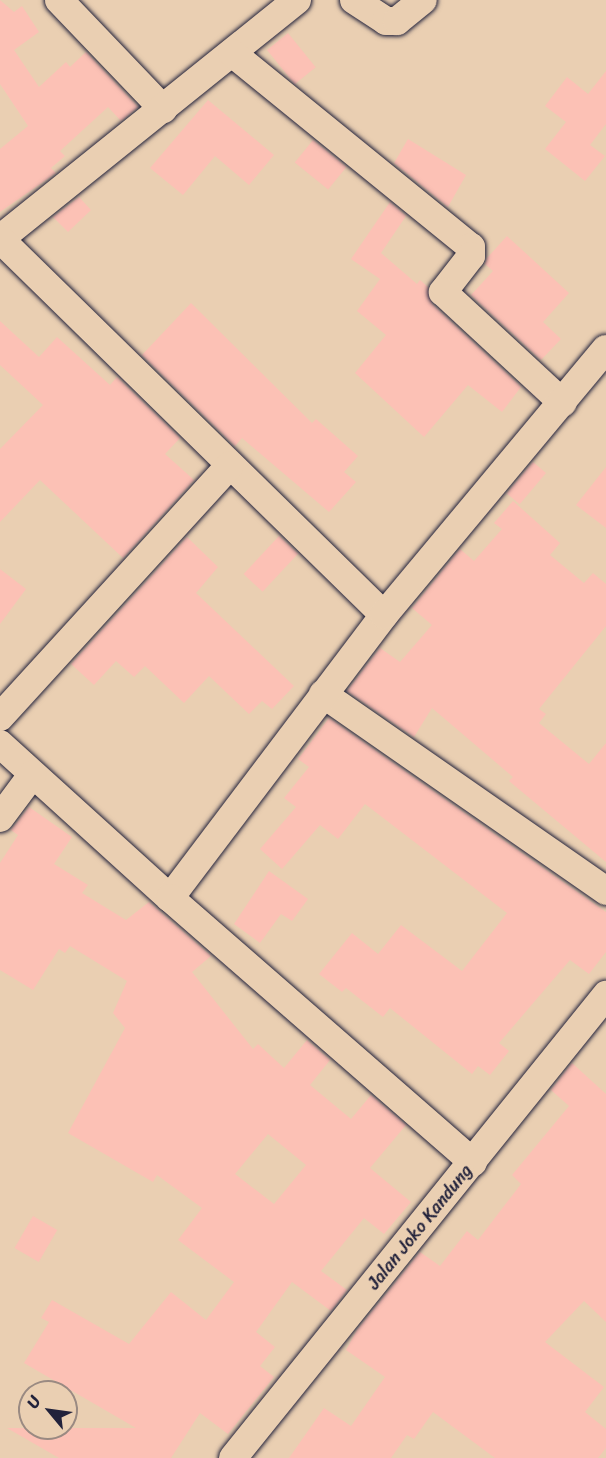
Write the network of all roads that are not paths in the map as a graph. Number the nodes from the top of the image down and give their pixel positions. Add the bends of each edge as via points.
1 (59, 0) edge
2 (297, 0) edge
3 (354, 0) edge
4 (413, 9) edge
5 (232, 53) junction
6 (162, 110) junction
7 (606, 349) edge
8 (558, 399) junction
9 (230, 465) junction
10 (380, 611) junction
11 (323, 694) junction
12 (4, 712) edge
13 (0, 744) edge
14 (32, 775) junction
15 (0, 818) edge
16 (606, 891) edge
17 (170, 897) junction
18 (606, 995) edge
19 (473, 1162) junction
20 (233, 1458) edge

1 - 6 street
2 - 5 street
3 - 4 street via 386,21
5 - 6 street
5 - 8 street via 471,247 471,256 443,292
6 - 9 street via 0,239
7 - 8 street
8 - 10 street
9 - 10 street
9 - 12 street
10 - 11 street
11 - 16 street
11 - 17 street
13 - 14 street
14 - 15 street
14 - 17 street
17 - 19 street
18 - 19 street, Jalan Joko Kandung
19 - 20 street, Jalan Joko Kandung

